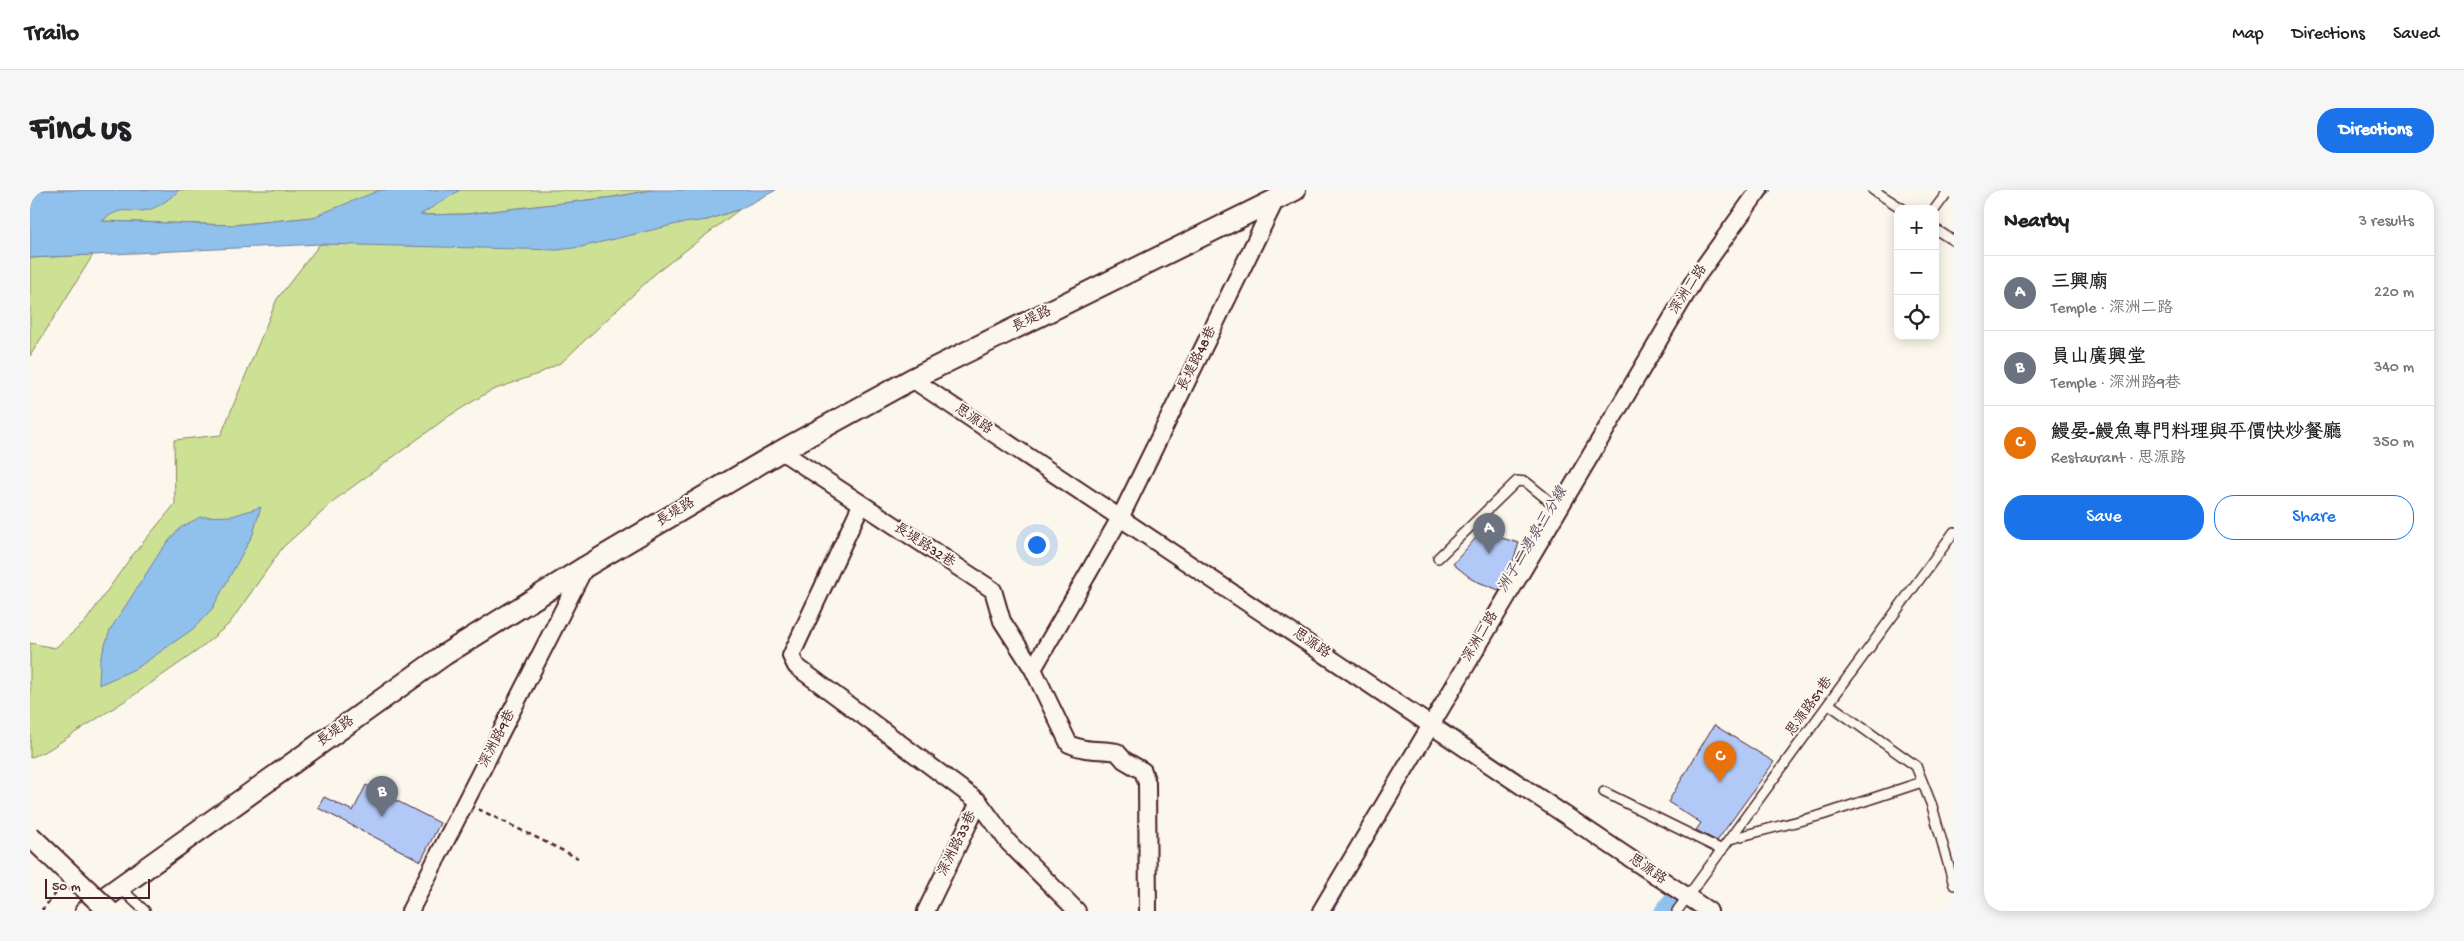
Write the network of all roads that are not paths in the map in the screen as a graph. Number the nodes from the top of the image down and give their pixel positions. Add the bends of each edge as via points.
1 (1295, 190) edge
2 (1759, 190) edge
3 (1873, 190) edge
4 (1949, 190) edge
5 (1276, 199) junction
6 (1897, 205) edge
7 (1938, 205) edge
8 (1939, 232) edge
9 (1954, 242) edge
10 (912, 379) junction
11 (780, 451) junction
12 (861, 505) junction
13 (1558, 508) junction
14 (1120, 518) junction
15 (1954, 532) edge
16 (1438, 558) dead end
17 (585, 567) junction
18 (1033, 669) junction
19 (1829, 704) junction
20 (1430, 724) junction
21 (1922, 782) junction
22 (1604, 792) dead end
23 (979, 802) junction
24 (30, 836) edge
25 (1730, 839) junction
26 (1722, 850) junction
27 (1954, 885) edge
28 (118, 887) junction
29 (1688, 897) junction
30 (98, 908) edge
31 (145, 911) edge
32 (410, 911) edge
33 (926, 911) edge
34 (1077, 911) edge
35 (1148, 911) edge
36 (1321, 911) edge
37 (1677, 911) edge
38 (1709, 911) edge

1 - 5 street, 長堤路
2 - 13 street, 深洲二路 via 1694,279
3 - 6 lane
4 - 7 lane
5 - 10 street, 長堤路
5 - 14 street, 長堤路48巷
8 - 9 lane
10 - 11 street, 長堤路
10 - 14 street, 思源路
11 - 12 street, 長堤路32巷
11 - 17 street, 長堤路
12 - 18 street, 長堤路32巷 via 993,590 1002,621
12 - 23 street via 791,656 796,666
13 - 16 lane via 1526,482 1517,481
13 - 20 street, 深洲二路
14 - 18 street
14 - 20 street, 思源路
15 - 19 lane, 思源路51巷
17 - 28 street, 長堤路 via 444,654
17 - 32 street, 深洲路9巷
18 - 35 street, 長堤路32巷 via 1069,744 1093,752 1117,752 1143,771 1147,783
19 - 21 lane via 1916,766
19 - 25 lane, 思源路51巷
20 - 29 street, 思源路
20 - 36 street, 深洲二路
21 - 25 lane via 1822,815
21 - 27 lane
22 - 26 lane
23 - 33 street, 深洲路33巷
23 - 34 street, 深洲路33巷 via 1008,842
24 - 30 street, bridge via 72,875
25 - 26 lane, 思源路51巷
26 - 29 lane, 思源路51巷
28 - 30 street, 長堤路
28 - 31 lane
29 - 37 lane, 思源路51巷
29 - 38 street, 思源路

